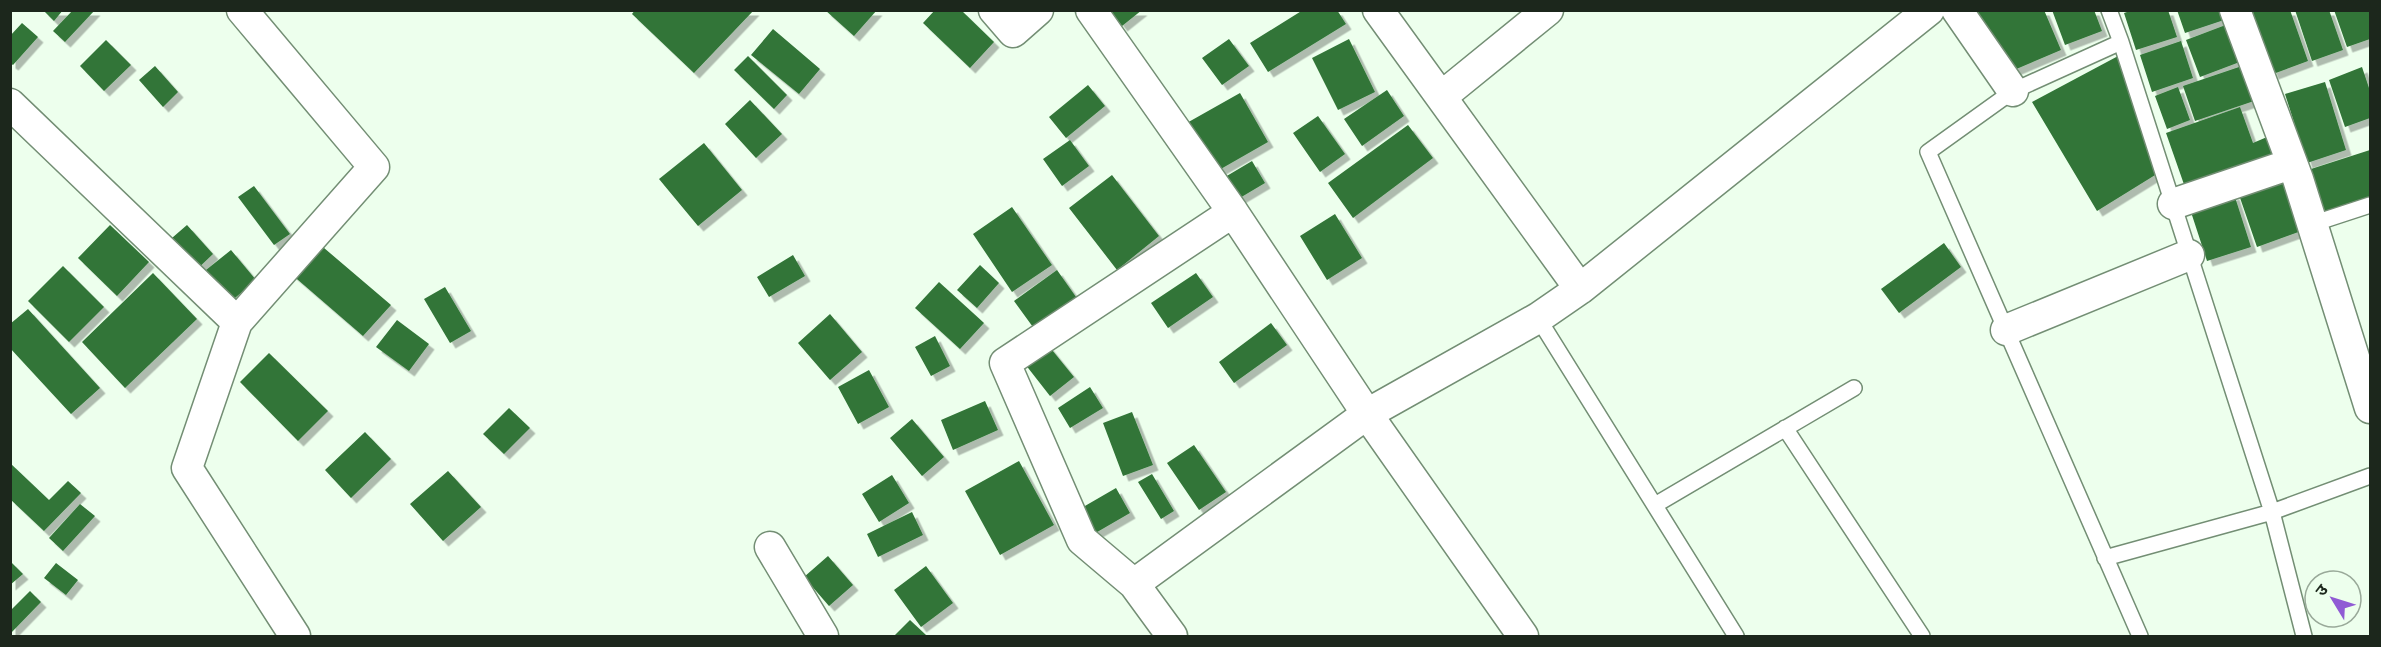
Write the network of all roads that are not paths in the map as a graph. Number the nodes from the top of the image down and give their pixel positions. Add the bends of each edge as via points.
1 (242, 10) edge
2 (994, 10) edge
3 (1038, 10) edge
4 (1091, 10) edge
5 (1378, 10) edge
6 (1548, 10) edge
7 (1929, 10) edge
8 (1957, 10) edge
9 (2109, 10) edge
10 (2235, 10) edge
11 (2121, 42) junction
12 (2013, 90) junction
13 (1441, 97) junction
14 (10, 104) edge
15 (2291, 164) junction
16 (2173, 204) junction
17 (2370, 205) edge
18 (1233, 212) junction
19 (2312, 224) junction
20 (2189, 255) junction
21 (1581, 289) junction
22 (1538, 318) junction
23 (237, 322) junction
24 (2006, 330) junction
25 (1854, 388) dead end
26 (2370, 408) edge
27 (1367, 414) junction
28 (1785, 428) junction
29 (2370, 476) edge
30 (1654, 505) junction
31 (2272, 513) junction
32 (770, 547) dead end
33 (2105, 558) junction
34 (1134, 584) junction
35 (1515, 634) edge
36 (295, 636) edge
37 (822, 636) edge
38 (1172, 636) edge
39 (1736, 636) edge
40 (1922, 636) edge
41 (2140, 636) edge
42 (2304, 636) edge

1 - 23 street via 374,167
2 - 3 street via 1013,32
4 - 18 street
5 - 13 street
6 - 13 street
7 - 21 street
8 - 12 street
9 - 11 lane
10 - 15 street
11 - 12 lane
11 - 16 lane
12 - 24 lane via 1928,153
13 - 21 street
14 - 23 street
15 - 16 street
15 - 19 street
16 - 20 lane
17 - 19 lane
18 - 27 street
18 - 34 street via 1005,363 1082,540
19 - 26 street
20 - 24 street
20 - 31 lane
21 - 22 street
22 - 27 street
22 - 30 lane
23 - 36 street via 187,468
24 - 33 lane
25 - 28 lane
27 - 34 street
27 - 35 street
28 - 30 lane
28 - 40 lane
29 - 31 lane
30 - 39 lane
31 - 33 lane
31 - 42 lane
32 - 37 street
33 - 41 lane
34 - 38 street

